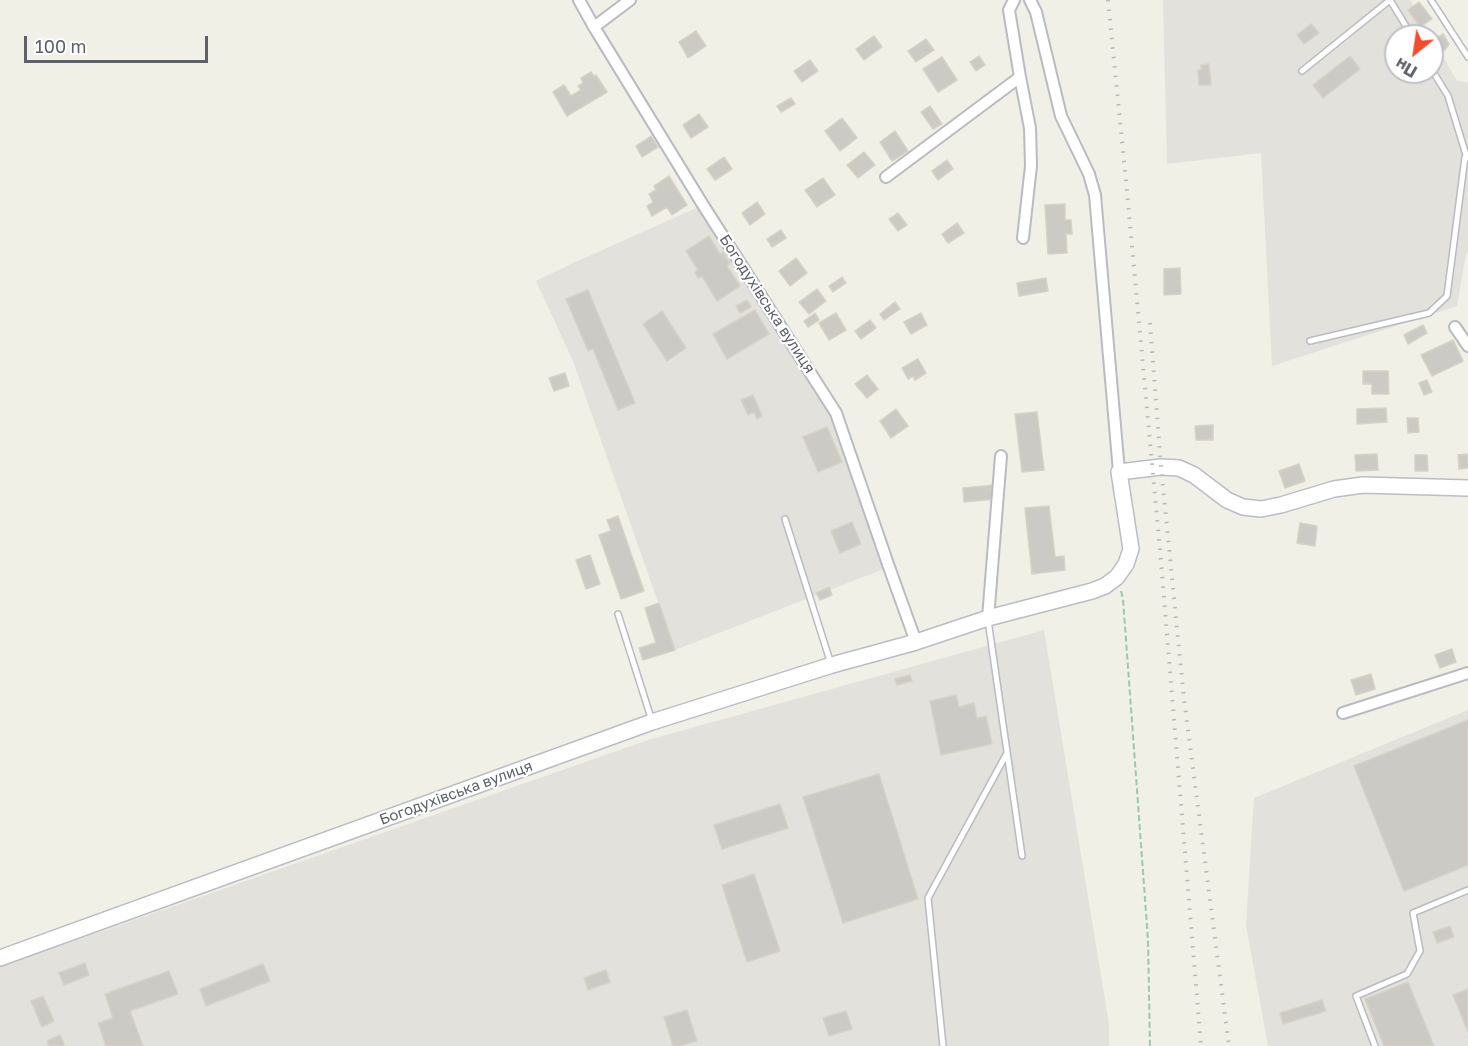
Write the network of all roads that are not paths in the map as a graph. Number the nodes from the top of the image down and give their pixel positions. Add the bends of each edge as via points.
1 (579, 0) edge
2 (630, 0) edge
3 (1014, 0) edge
4 (1030, 0) edge
5 (1390, 0) edge
6 (1431, 0) edge
7 (1405, 24) edge
8 (594, 27) junction
9 (1468, 57) edge
10 (1302, 71) dead end
11 (1020, 77) junction
12 (1441, 84) edge
13 (1467, 158) edge
14 (886, 177) dead end
15 (1023, 238) dead end
16 (1455, 327) dead end
17 (1310, 340) dead end
18 (1468, 346) edge
19 (1001, 456) dead end
20 (1119, 471) junction
21 (1468, 488) edge
22 (785, 519) dead end
23 (618, 614) dead end
24 (988, 618) junction
25 (916, 642) junction
26 (832, 665) junction
27 (1468, 673) edge
28 (1343, 712) dead end
29 (652, 722) junction
30 (1007, 753) junction
31 (1022, 856) dead end
32 (1468, 890) edge
33 (0, 958) edge
34 (943, 1046) edge
35 (1375, 1046) edge

1 - 8 street, Богодухівська вулиця
2 - 8 street
3 - 11 street via 1009,9
4 - 20 street via 1061,116 1095,195
5 - 7 lane
5 - 10 lane
6 - 9 lane
8 - 25 street, Богодухівська вулиця via 836,413
11 - 14 street
11 - 15 street via 1030,128 1031,166
12 - 13 lane
13 - 17 lane via 1447,297 1429,314
16 - 18 street
19 - 24 street
20 - 21 street via 1179,468 1227,500 1262,509 1363,485
20 - 24 street, Богодухівська вулиця via 1131,549 1118,577 1092,591
22 - 26 lane
23 - 29 lane
24 - 25 street, Богодухівська вулиця
24 - 30 lane
25 - 26 street, Богодухівська вулиця
26 - 29 street, Богодухівська вулиця
27 - 28 street
29 - 33 street, Богодухівська вулиця
30 - 31 lane
30 - 34 lane via 928,898
32 - 35 lane via 1413,913 1420,951 1407,974 1356,996

